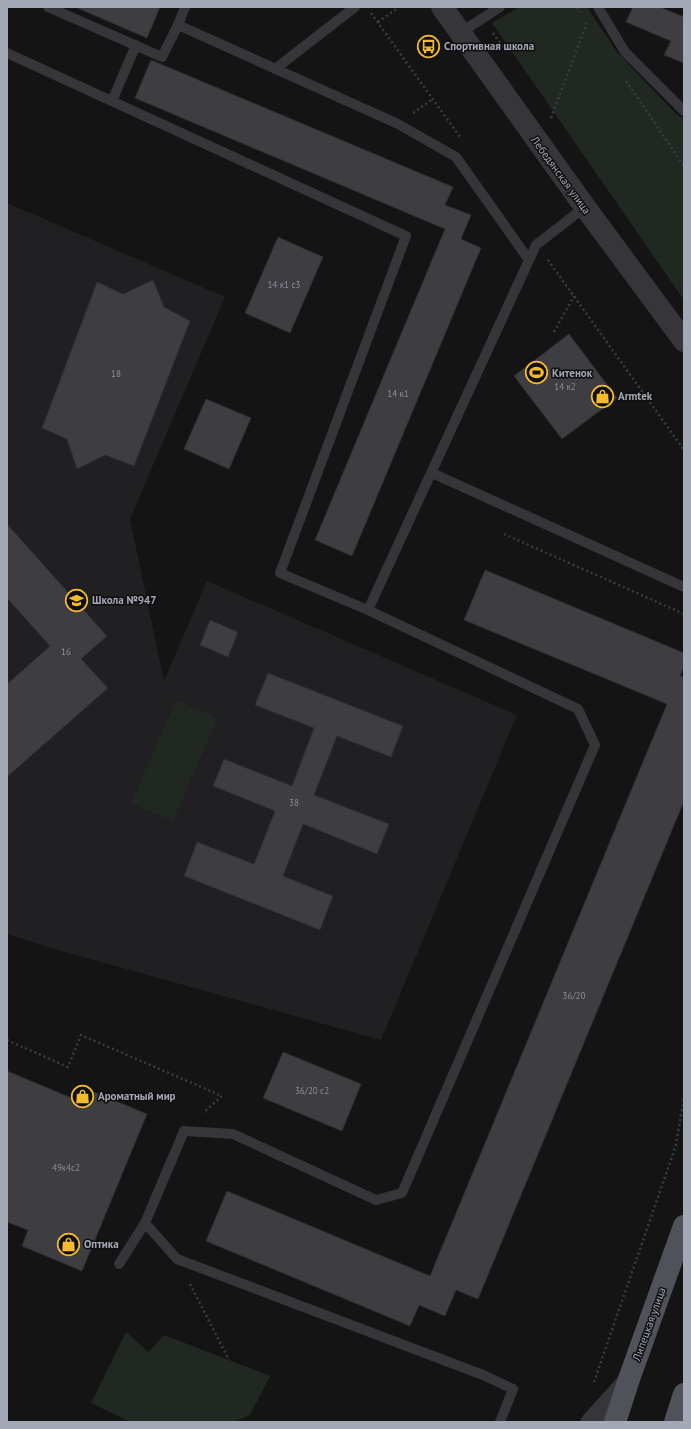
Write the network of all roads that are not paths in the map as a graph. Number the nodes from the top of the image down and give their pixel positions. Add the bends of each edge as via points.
1 (48, 7) edge
2 (185, 7) edge
3 (355, 7) edge
4 (442, 7) edge
5 (500, 7) edge
6 (598, 7) edge
7 (178, 24) junction
8 (460, 33) junction
9 (136, 46) junction
10 (7, 53) edge
11 (275, 69) junction
12 (112, 101) junction
13 (684, 111) edge
14 (584, 207) junction
15 (529, 260) junction
16 (684, 340) edge
17 (432, 473) junction
18 (684, 587) edge
19 (368, 610) junction
20 (144, 1223) junction
21 (684, 1226) edge
22 (118, 1264) dead end
23 (629, 1379) junction
24 (684, 1394) edge
25 (500, 1422) edge
26 (590, 1422) edge
27 (615, 1422) edge
28 (675, 1422) edge

1 - 9 lane
2 - 7 lane
3 - 11 lane
4 - 8 street, Лебедянская улица
5 - 8 lane
6 - 13 lane via 625,52
7 - 9 lane via 162,56
7 - 11 lane
8 - 14 street, Лебедянская улица
9 - 12 lane
10 - 12 lane
11 - 15 lane via 398,124 456,157
12 - 19 lane via 406,236 280,573
14 - 15 lane via 536,245
14 - 16 street, Лебедянская улица
15 - 17 lane
17 - 18 lane
17 - 19 lane
19 - 20 lane via 578,709 595,745 402,1193 376,1200 233,1134 184,1131
20 - 22 lane
20 - 25 lane via 177,1259 483,1375 513,1389
21 - 23 main road, Липецкая улица
23 - 26 street
23 - 27 main road, Липецкая улица
24 - 28 main road

